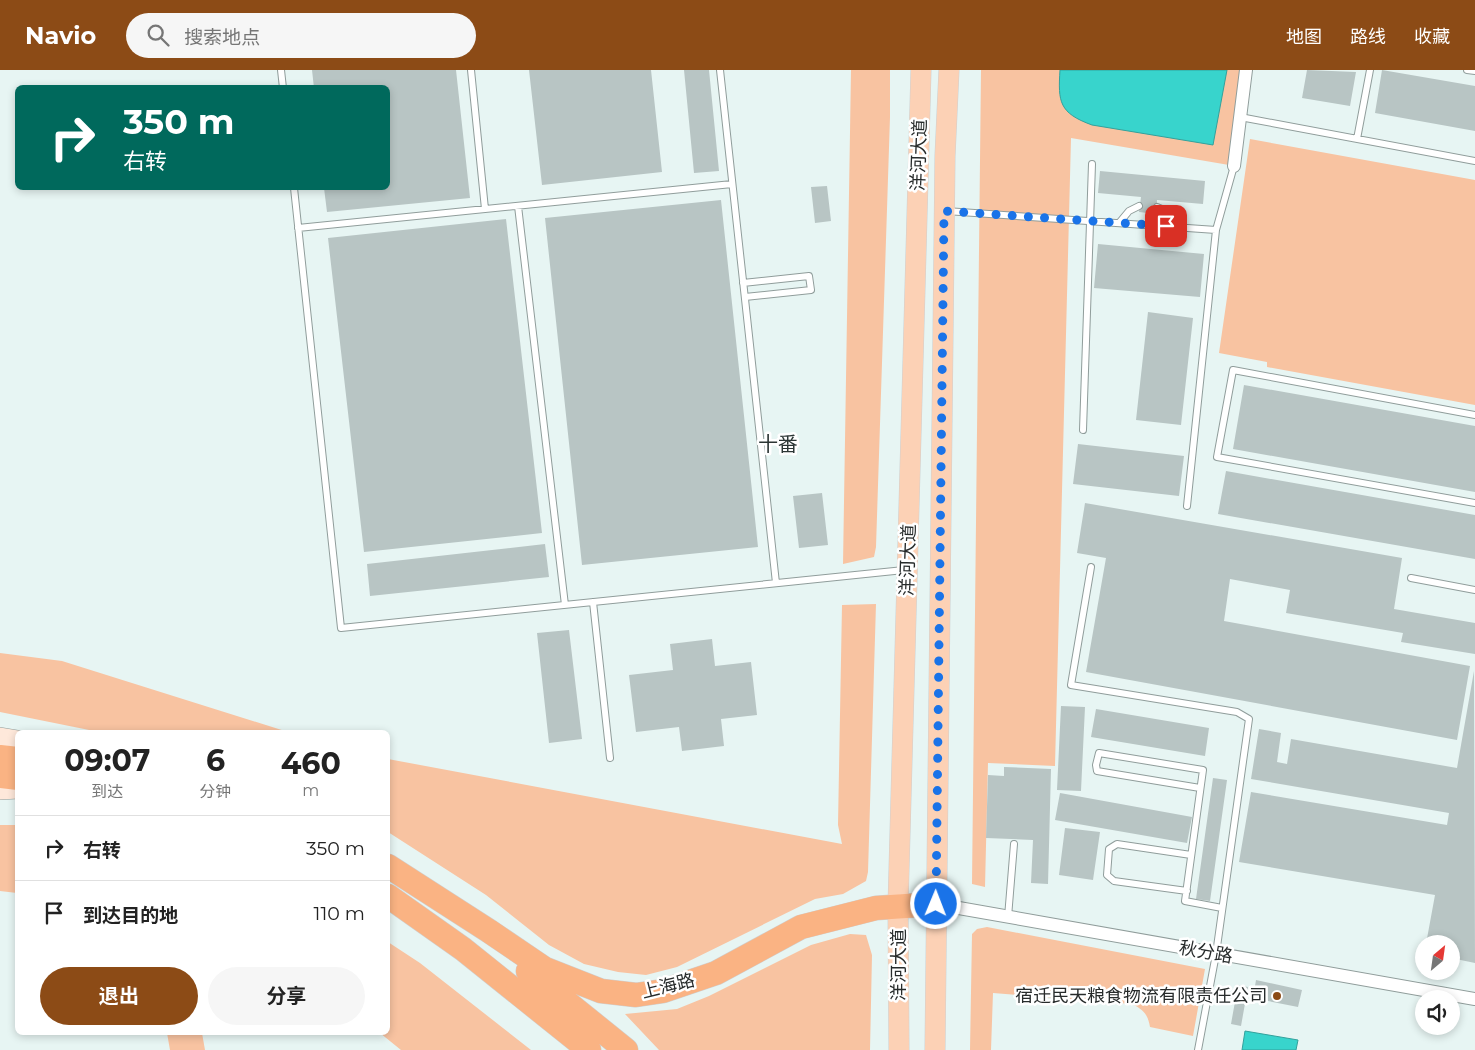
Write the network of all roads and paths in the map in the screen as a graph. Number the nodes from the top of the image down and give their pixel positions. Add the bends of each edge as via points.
1 (281, 70) edge
2 (471, 70) edge
3 (720, 70) edge
4 (921, 70) edge
5 (949, 70) edge
6 (1246, 70) edge
7 (1370, 70) edge
8 (1467, 70) edge
9 (1475, 71) edge
10 (283, 85) edge
11 (1240, 116) junction
12 (1357, 139) junction
13 (1475, 161) edge
14 (1092, 164) dead end
15 (1234, 166) joint
16 (732, 184) junction
17 (294, 190) edge
18 (518, 206) junction
19 (1139, 206) dead end
20 (1157, 207) dead end
21 (485, 209) junction
22 (944, 211) junction
23 (1090, 221) junction
24 (1119, 223) junction
25 (298, 228) junction
26 (1181, 228) junction
27 (1216, 230) junction
28 (743, 283) junction
29 (745, 297) junction
30 (1475, 415) edge
31 (1083, 430) dead end
32 (1475, 503) edge
33 (1188, 506) dead end
34 (1091, 567) dead end
35 (908, 570) junction
36 (1411, 578) dead end
37 (776, 583) junction
38 (1475, 590) edge
39 (594, 602) junction
40 (565, 605) junction
41 (0, 737) edge
42 (15, 740) edge
43 (0, 757) edge
44 (610, 758) dead end
45 (15, 759) edge
46 (0, 776) edge
47 (15, 778) edge
48 (1200, 788) junction
49 (0, 790) edge
50 (15, 790) edge
51 (1014, 844) dead end
52 (1191, 855) junction
53 (390, 867) edge
54 (416, 883) junction
55 (1186, 891) junction
56 (390, 897) edge
57 (936, 904) junction
58 (898, 906) junction
59 (1222, 908) junction
60 (1008, 917) junction
61 (1216, 954) junction
62 (1475, 999) edge
63 (589, 1050) edge
64 (626, 1050) edge
65 (899, 1050) edge
66 (935, 1050) edge
67 (1198, 1050) edge

1 - 10 lane
2 - 21 lane
3 - 16 lane
4 - 35 main road, 洋河大道
5 - 22 main road, 洋河大道
6 - 11 street
7 - 12 lane
8 - 9 lane
11 - 12 lane
11 - 15 street
12 - 13 lane
14 - 23 lane
15 - 27 lane
16 - 18 lane
16 - 28 lane
17 - 25 lane
18 - 21 lane
18 - 40 lane
19 - 24 lane via 1129,211
20 - 26 lane via 1171,213
21 - 25 lane
22 - 23 lane
22 - 57 main road, 洋河大道
23 - 24 lane
23 - 31 lane
24 - 26 lane
25 - 40 lane via 341,628
26 - 27 lane
27 - 33 lane
28 - 29 lane
28 - 29 lane via 809,276 811,290
29 - 37 lane
30 - 32 lane via 1233,370 1218,457
34 - 59 lane via 1071,685 1237,712 1249,719
35 - 37 lane
35 - 58 main road, 洋河大道
36 - 38 lane
37 - 39 lane
39 - 40 lane
39 - 44 lane
41 - 42 main road
43 - 45 highway
46 - 47 highway
48 - 48 lane via 1203,770 1099,753 1097,758 1098,771
48 - 52 lane
49 - 50 main road
51 - 60 lane
52 - 55 lane
52 - 55 lane via 1118,844 1109,849 1106,869 1114,881
53 - 54 highway, 上海路
54 - 58 highway, 上海路 via 545,969 601,991 636,995 663,991 716,973 801,927 843,915
54 - 64 highway, 上海路
55 - 59 lane via 1185,901
56 - 63 highway via 463,949
57 - 58 highway, 上海路
57 - 60 street, 秋分路
57 - 66 main road, 洋河大道
58 - 65 main road, 洋河大道
59 - 61 lane
60 - 61 street, 秋分路
61 - 62 street, 秋分路
61 - 67 lane

